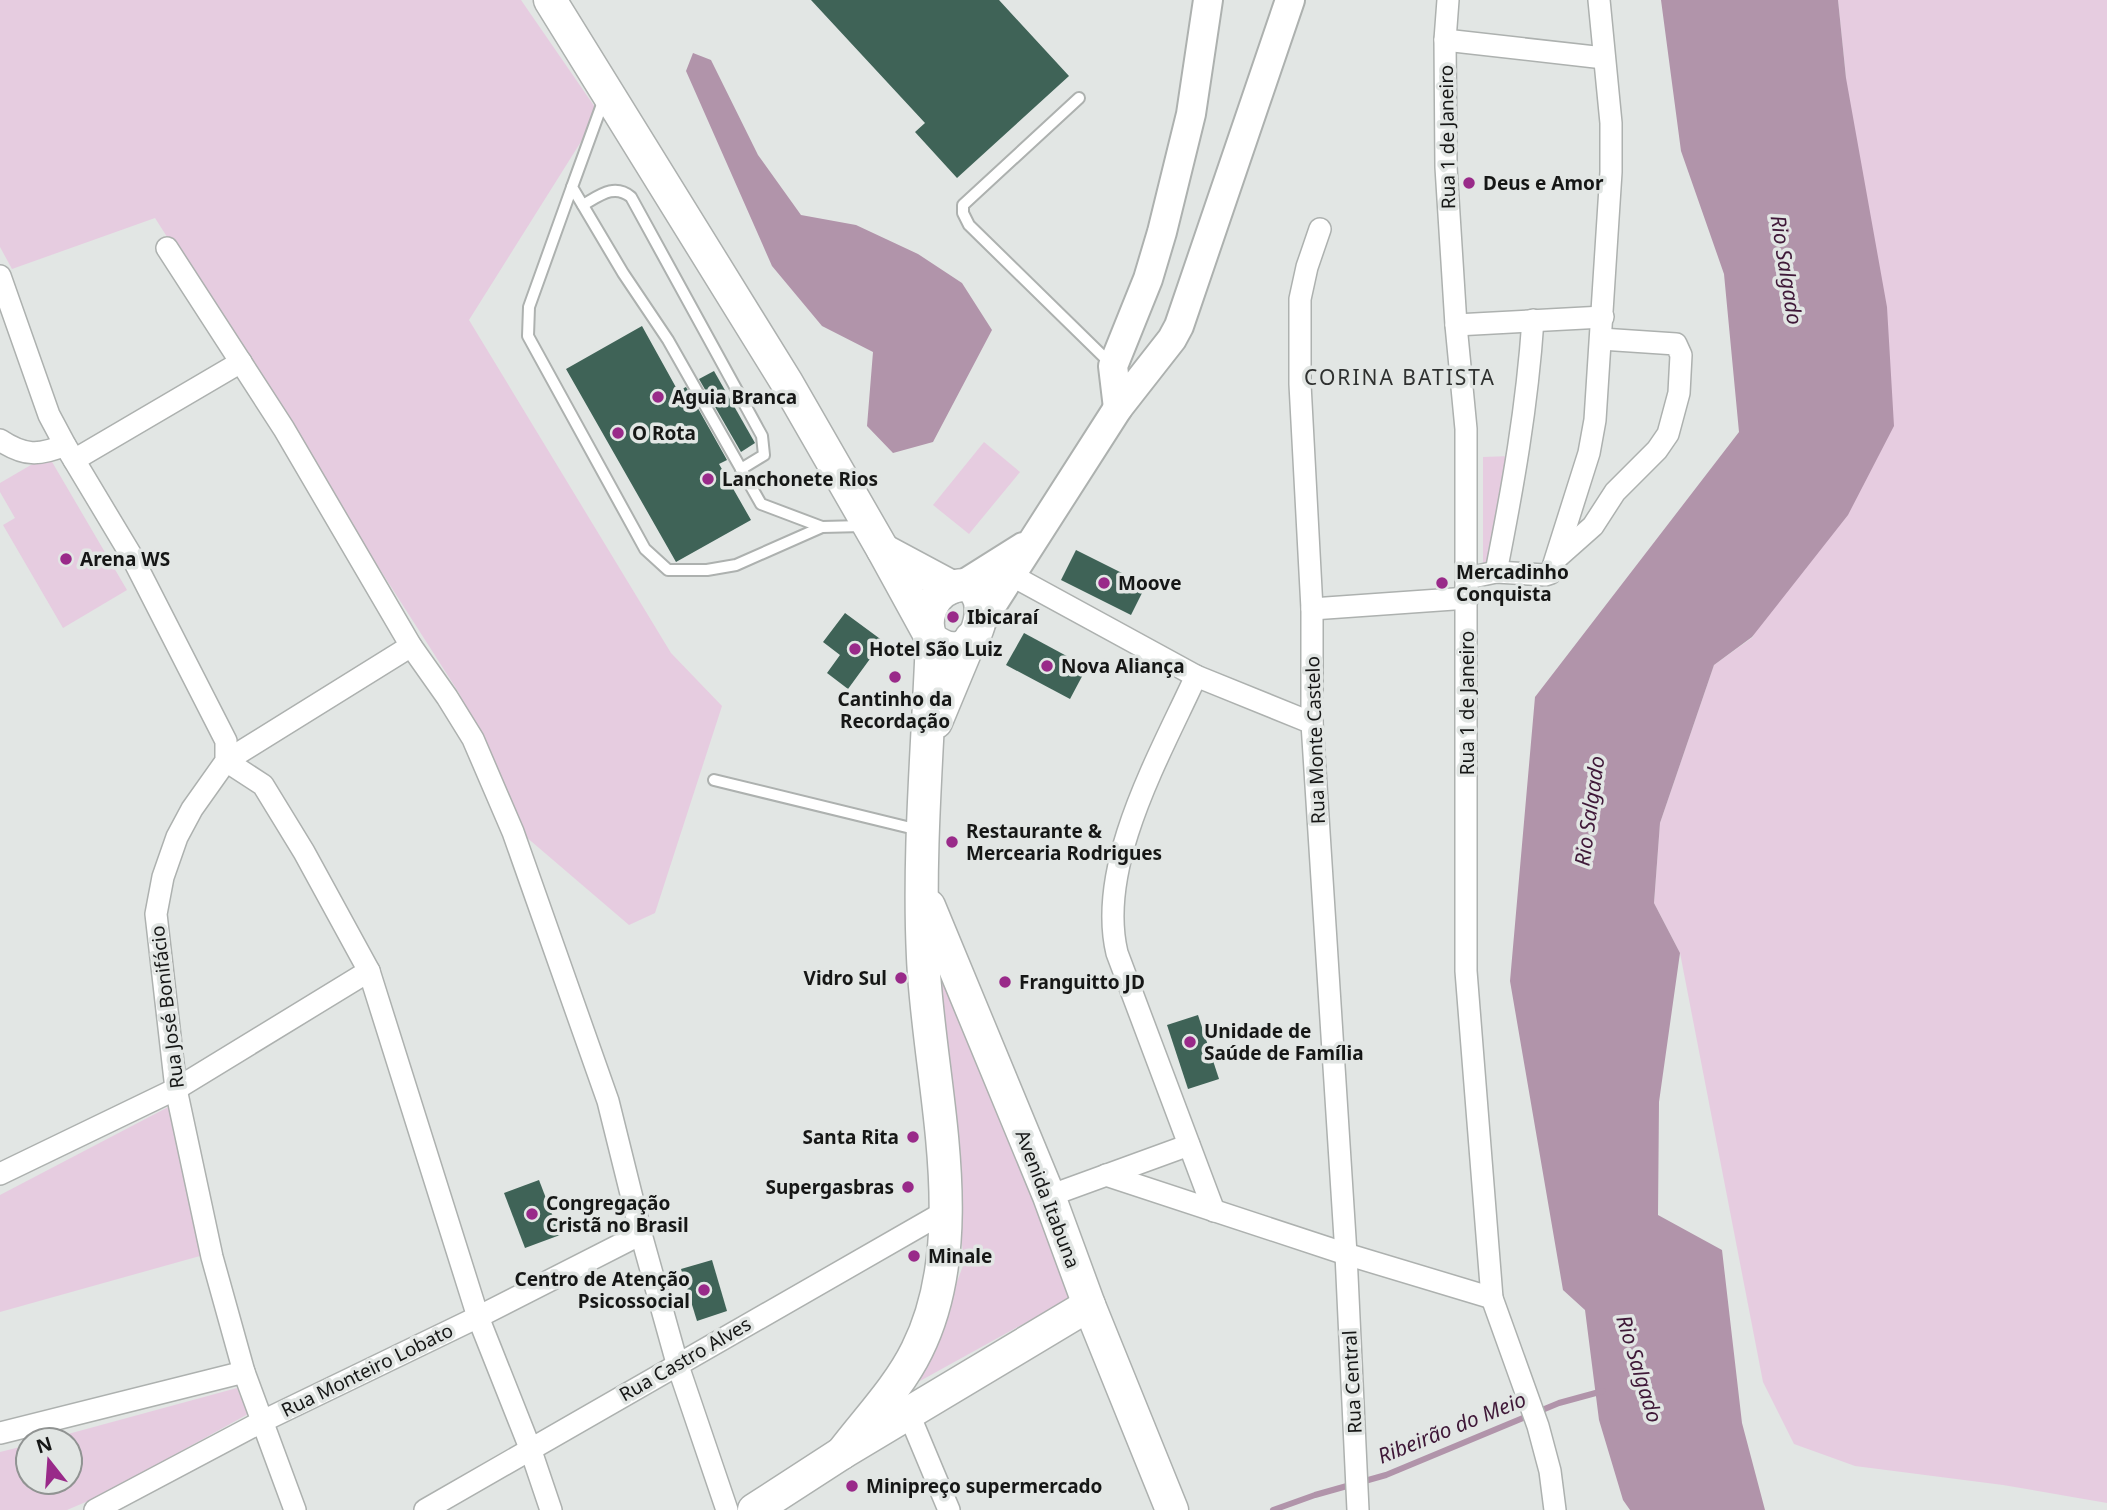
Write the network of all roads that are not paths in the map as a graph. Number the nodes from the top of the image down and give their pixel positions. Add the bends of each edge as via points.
1 (550, 0) edge
2 (1208, 0) edge
3 (1290, 0) edge
4 (1448, 0) edge
5 (1600, 0) edge
6 (1445, 40) junction
7 (1604, 58) junction
8 (606, 93) junction
9 (1079, 98) dead end
10 (572, 187) junction
11 (583, 205) junction
12 (1320, 229) dead end
13 (167, 248) dead end
14 (0, 276) edge
15 (1603, 317) junction
16 (1533, 320) junction
17 (1456, 325) junction
18 (1601, 339) junction
19 (241, 362) junction
20 (1113, 366) junction
21 (1118, 408) junction
22 (0, 440) edge
23 (69, 453) junction
24 (741, 469) junction
25 (822, 527) junction
26 (876, 538) junction
27 (1558, 557) junction
28 (1005, 569) junction
29 (1496, 572) junction
30 (956, 586) junction
31 (1468, 588) junction
32 (1312, 609) junction
33 (976, 630) junction
34 (930, 636) junction
35 (411, 646) junction
36 (1196, 676) junction
37 (1312, 723) junction
38 (928, 739) junction
39 (226, 761) junction
40 (714, 780) dead end
41 (924, 831) junction
42 (922, 888) junction
43 (369, 971) junction
44 (176, 1089) junction
45 (1189, 1145) junction
46 (0, 1174) edge
47 (1105, 1175) junction
48 (1049, 1196) junction
49 (946, 1211) junction
50 (1214, 1211) junction
51 (641, 1234) junction
52 (1346, 1254) junction
53 (1492, 1298) junction
54 (1089, 1305) junction
55 (478, 1317) junction
56 (677, 1363) junction
57 (244, 1372) junction
58 (908, 1412) junction
59 (263, 1421) junction
60 (0, 1433) edge
61 (530, 1448) junction
62 (842, 1452) junction
63 (1358, 1508) edge
64 (95, 1510) edge
65 (295, 1510) edge
66 (425, 1510) edge
67 (551, 1510) edge
68 (727, 1510) edge
69 (754, 1510) edge
70 (949, 1510) edge
71 (1172, 1510) edge
72 (1555, 1510) edge

1 - 8 main road
2 - 20 street via 1191,114 1162,232
3 - 21 street via 1178,326
4 - 6 street, Rua 1 de Janeiro
5 - 7 street
6 - 7 street
6 - 17 street, Rua 1 de Janeiro via 1446,167
7 - 15 street via 1611,172
8 - 10 lane
8 - 26 main road via 787,383
9 - 20 lane via 963,205 963,213 969,225
10 - 11 lane
10 - 25 lane via 528,307 528,336 645,549 668,569 707,570 736,565
11 - 24 lane via 668,340
11 - 24 lane via 616,189 631,197 762,436 764,455
12 - 32 street, Rua Monte Castelo via 1300,299 1299,332
13 - 19 street
14 - 23 street via 37,386
15 - 16 street
15 - 18 street
16 - 17 street
16 - 29 street via 1518,462
17 - 31 street, Rua 1 de Janeiro via 1466,429
18 - 27 street via 1589,453
18 - 27 street via 1676,344 1681,355 1679,393 1668,435 1657,450 1615,492 1593,526
19 - 23 street
19 - 35 street
20 - 21 street
21 - 28 street via 1031,542
22 - 23 street via 37,454
23 - 39 street via 131,555 220,729 226,741
24 - 25 lane via 761,504
25 - 26 lane
26 - 30 main road
26 - 34 main road
27 - 29 street via 1549,575
28 - 30 street
28 - 33 street
28 - 36 street
29 - 31 street
30 - 33 main road via 977,595 982,610
30 - 34 main road via 931,607
31 - 32 street
31 - 53 street, Rua 1 de Janeiro via 1466,971
32 - 37 street, Rua Monte Castelo
33 - 34 main road via 960,647
33 - 38 main road
34 - 38 main road
35 - 39 street
35 - 51 street via 473,739 513,832 608,1101
36 - 37 street
36 - 45 street via 1121,854 1112,931
37 - 52 street, Rua Monte Castelo
38 - 41 main road
39 - 43 street via 263,785
39 - 44 street, Rua José Bonifácio via 177,837 156,914
40 - 41 lane
41 - 42 main road
42 - 48 main road, Avenida Itabuna
42 - 49 main road via 926,1002
43 - 44 street
43 - 55 street
44 - 46 street
44 - 57 street, Rua José Bonifácio via 212,1257
45 - 47 street
45 - 50 street
47 - 48 street
47 - 50 street
48 - 54 main road, Avenida Itabuna
49 - 56 street, Rua Castro Alves
49 - 62 main road via 939,1280 918,1349
50 - 52 street
51 - 55 street, Rua Monteiro Lobato
51 - 56 street
52 - 53 street
52 - 63 street, Rua Central
53 - 72 street, Rua 1 de Janeiro via 1538,1426
54 - 58 main road
54 - 71 main road, Avenida Itabuna
55 - 59 street, Rua Monteiro Lobato
55 - 61 street
56 - 61 street, Rua Castro Alves
56 - 68 street
57 - 59 street, Rua José Bonifácio
57 - 60 street
58 - 62 main road
58 - 70 street
59 - 64 street, Rua Monteiro Lobato
59 - 65 street, Rua José Bonifácio
61 - 66 street, Rua Castro Alves
61 - 67 street
62 - 69 main road

